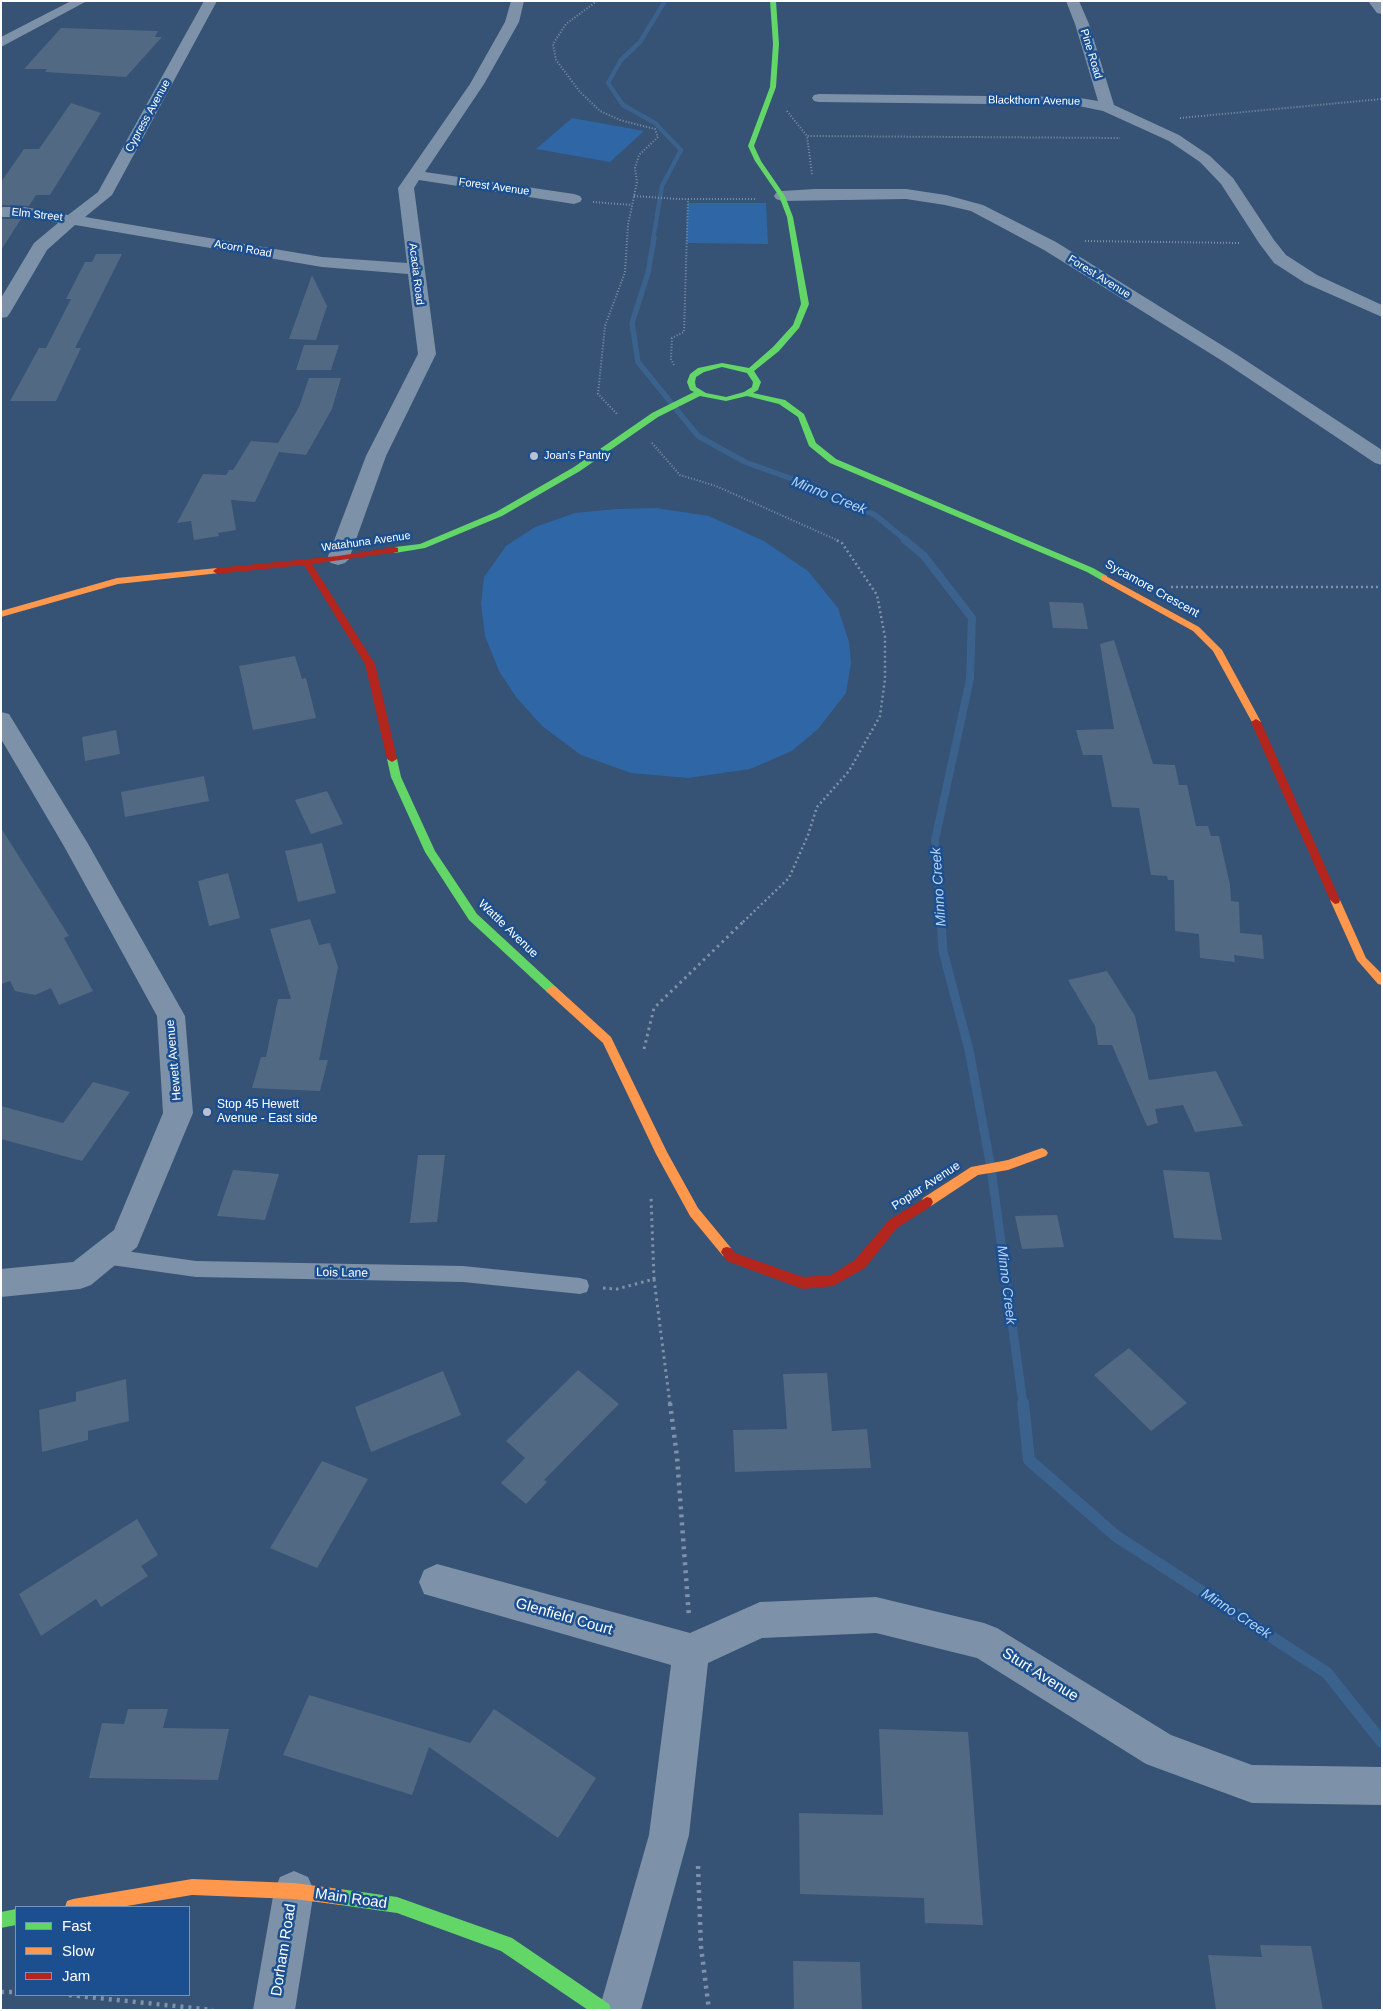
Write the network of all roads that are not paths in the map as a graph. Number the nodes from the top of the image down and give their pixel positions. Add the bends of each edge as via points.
1 (211, 1) edge
2 (518, 1) edge
3 (773, 1) edge
4 (1072, 1) edge
5 (1374, 1) edge
6 (71, 3) edge
7 (1382, 10) edge
8 (1, 43) edge
9 (819, 98) dead end
10 (1107, 107) junction
11 (414, 175) junction
12 (782, 196) junction
13 (574, 199) road end
14 (1, 212) edge
15 (72, 220) junction
16 (415, 269) junction
17 (1382, 312) edge
18 (1, 313) edge
19 (750, 371) junction
20 (699, 393) junction
21 (747, 394) junction
22 (1382, 460) edge
23 (338, 559) junction
24 (307, 563) junction
25 (2, 615) edge
26 (1, 719) edge
27 (1382, 981) edge
28 (1042, 1153) dead end
29 (104, 1256) junction
30 (731, 1257) joint
31 (1, 1283) edge
32 (580, 1286) road end
33 (437, 1582) dead end
34 (691, 1652) junction
35 (1382, 1786) edge
36 (294, 1890) junction
37 (80, 1906) edge
38 (15, 1917) edge
39 (1, 1920) edge
40 (274, 2010) edge
41 (603, 2010) edge
42 (620, 2010) edge

1 - 15 street, Cypress Avenue via 104,195
2 - 11 street, Acacia Road via 512,22 477,84
3 - 12 street via 776,44 773,87 750,146
4 - 10 street, Pine Road
5 - 7 street
6 - 8 street
9 - 10 street, Blackthorn Avenue via 1074,100
10 - 17 street, Blackthorn Avenue via 1174,138 1205,160 1227,181 1280,259 1311,279
11 - 13 street, Forest Avenue
11 - 16 street, Acacia Road via 406,188
12 - 19 street via 790,217 805,304 796,326
12 - 22 street, Forest Avenue via 906,194 977,208 1046,244 1230,358
14 - 15 street, Elm Street via 24,212
15 - 16 street, Acorn Road via 322,262
15 - 18 street, Cypress Avenue via 40,247
16 - 23 street, Acacia Road via 427,354 376,456
19 - 20 street via 722,365 701,370 691,382
19 - 21 street via 757,382
20 - 21 street via 726,399
20 - 23 street, Watahuna Avenue via 663,411 577,470 499,514 422,546
21 - 27 street, Sycamore Crescent via 789,406 801,416 812,444 833,461 1090,570 1196,629 1217,650 1262,734 1362,960
23 - 24 street, Watahuna Avenue
24 - 25 street, Watahuna Avenue via 117,582
24 - 30 street, Wattle Avenue via 370,664 396,776 430,852 473,916 607,1040 694,1212
26 - 29 street, Hewett Avenue via 78,848 171,1016 178,1113 126,1238
28 - 30 street, Poplar Avenue via 1008,1165 975,1171 893,1224 860,1264 833,1280 803,1283
29 - 31 street, Hewett Avenue via 80,1275
29 - 32 lane, Lois Lane via 196,1269 463,1274
33 - 34 street, Glenfield Court
34 - 35 street, Sturt Avenue via 760,1620 876,1614 984,1641 1160,1750 1252,1784
34 - 42 street via 669,1835
36 - 37 street, Main Road via 192,1887
36 - 40 street, Dorham Road
36 - 41 street, Main Road via 396,1905 506,1944
38 - 39 street

